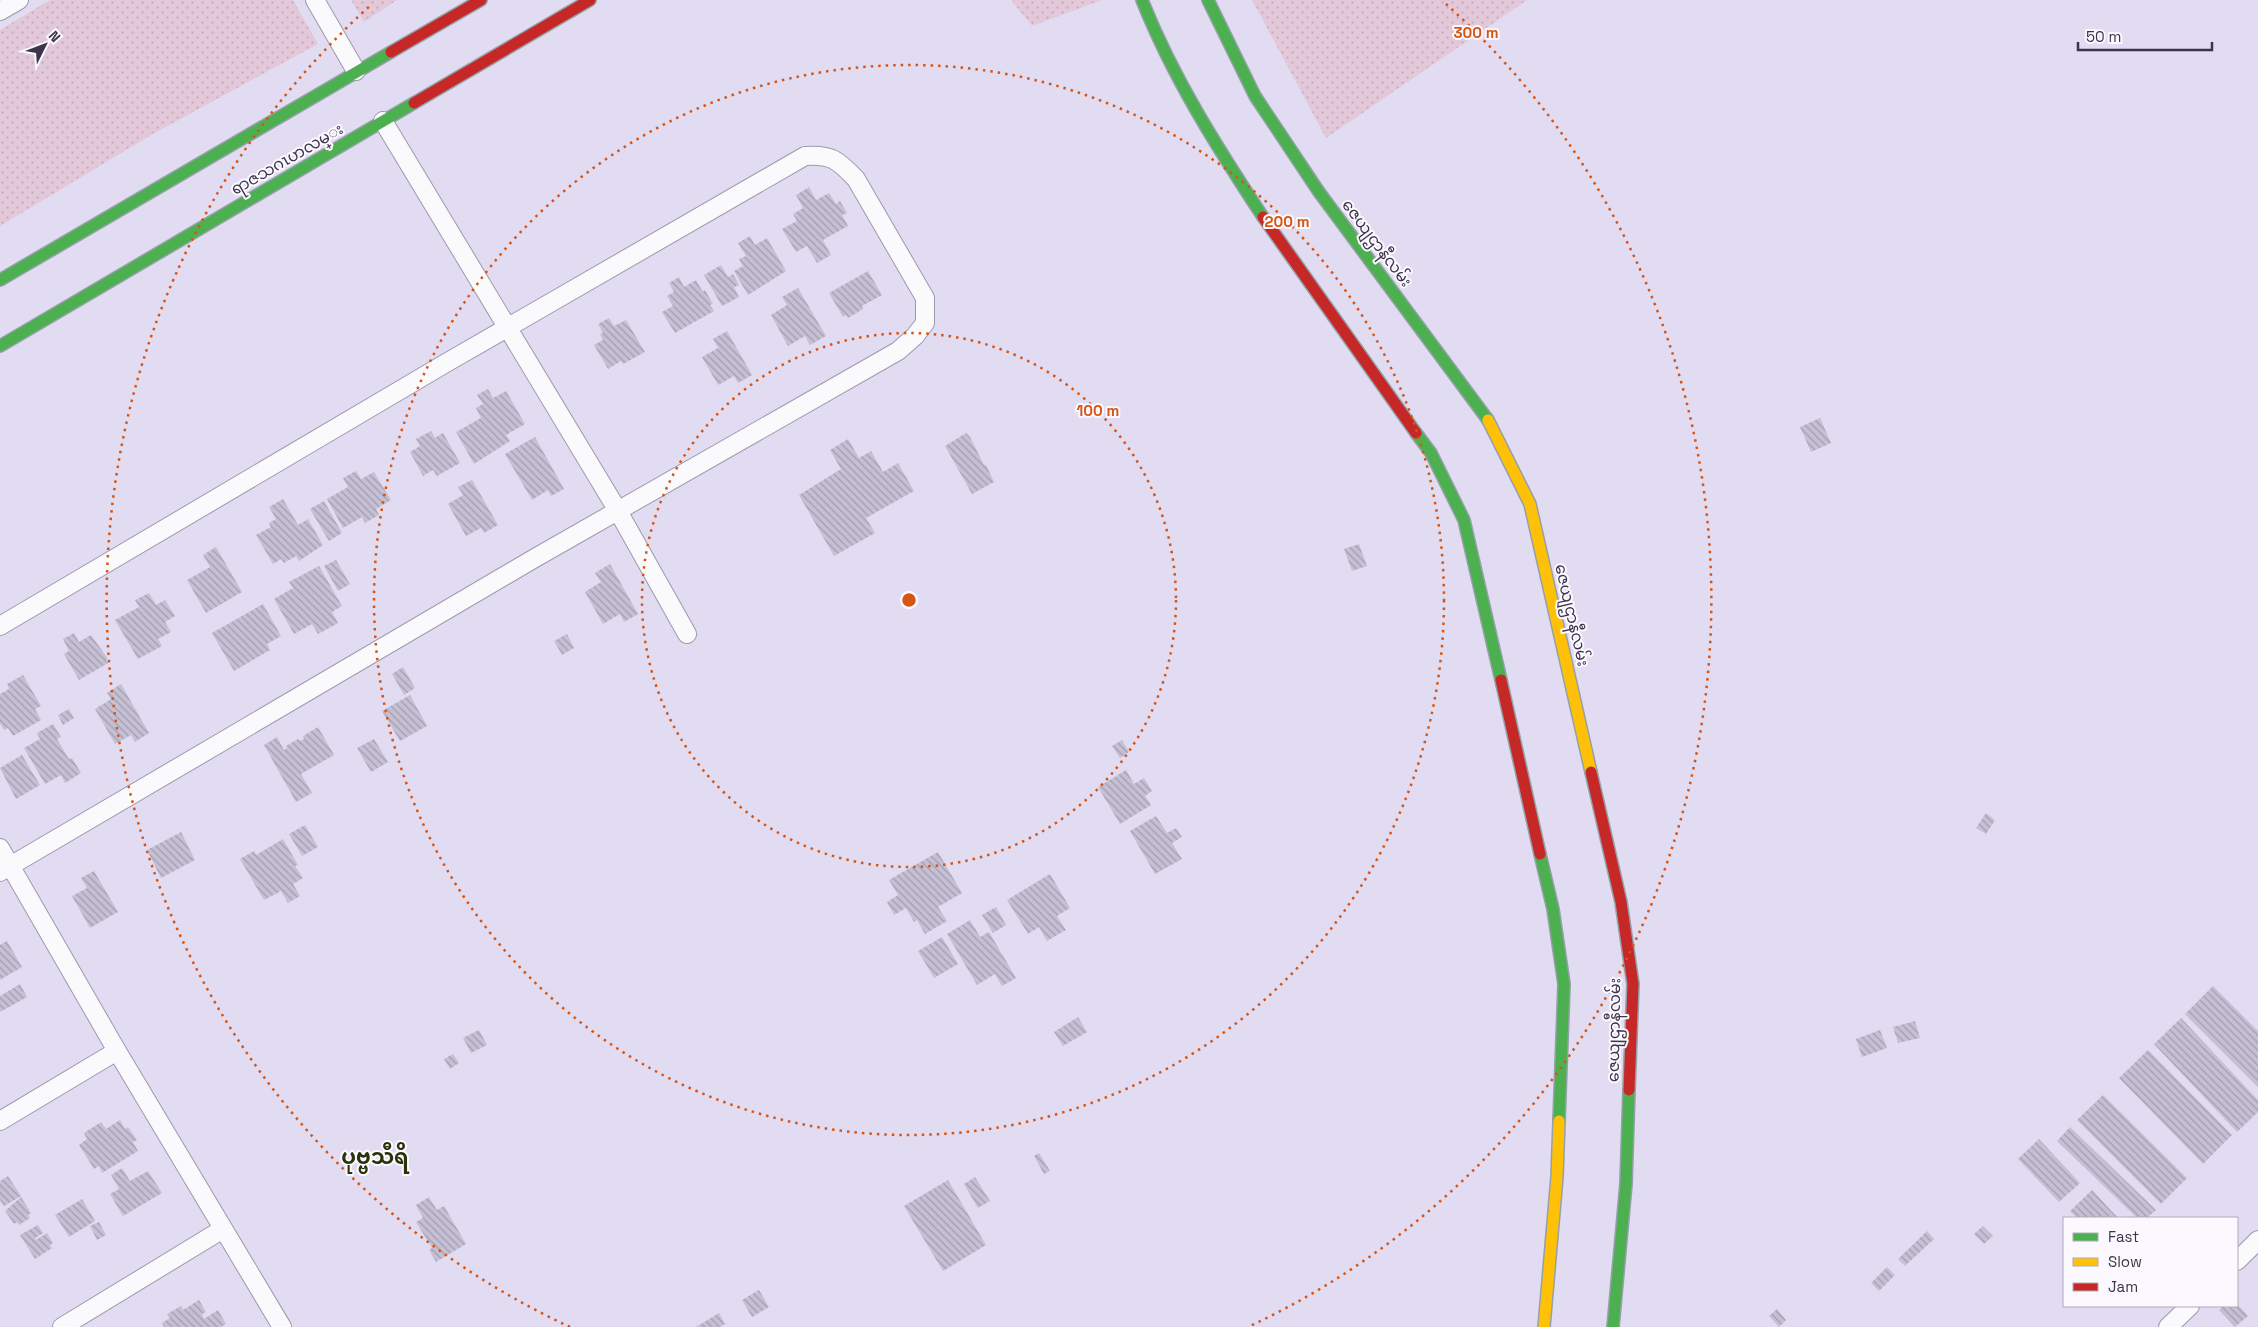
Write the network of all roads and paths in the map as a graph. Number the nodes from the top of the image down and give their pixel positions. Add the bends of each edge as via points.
1 (19, 0) edge
2 (316, 0) edge
3 (481, 0) edge
4 (590, 0) edge
5 (1142, 0) edge
6 (1208, 0) edge
7 (0, 11) edge
8 (356, 72) junction
9 (383, 121) junction
10 (0, 280) edge
11 (508, 327) junction
12 (0, 346) edge
13 (618, 511) junction
14 (0, 626) edge
15 (688, 634) dead end
16 (0, 848) edge
17 (5, 869) edge
18 (117, 1051) junction
19 (0, 1122) edge
20 (223, 1229) junction
21 (2258, 1240) edge
22 (2238, 1260) edge
23 (2189, 1307) edge
24 (62, 1327) edge
25 (282, 1327) edge
26 (1544, 1327) edge
27 (1613, 1327) edge
28 (2168, 1327) edge

1 - 7 street
2 - 8 street
3 - 8 main road
4 - 9 main road, ရာဇသဂၤဟလမ္း
5 - 26 main road via 1158,40 1207,131 1269,227 1431,453 1464,520 1553,909 1564,984 1557,1177
6 - 27 main road, ဇေယျဌာနီလမ်း via 1255,96 1319,192 1492,425 1530,504 1621,902 1633,984 1626,1184
8 - 10 main road
9 - 11 street
9 - 12 main road, ရာဇသဂၤဟလမ္း
11 - 13 street
11 - 13 street via 804,156 822,155 840,162 856,179 925,298 925,323 898,351
11 - 14 street
13 - 15 street
13 - 17 street
16 - 17 street
17 - 18 street
18 - 19 street
18 - 20 street
20 - 24 street
20 - 25 street
21 - 22 street
23 - 28 street

